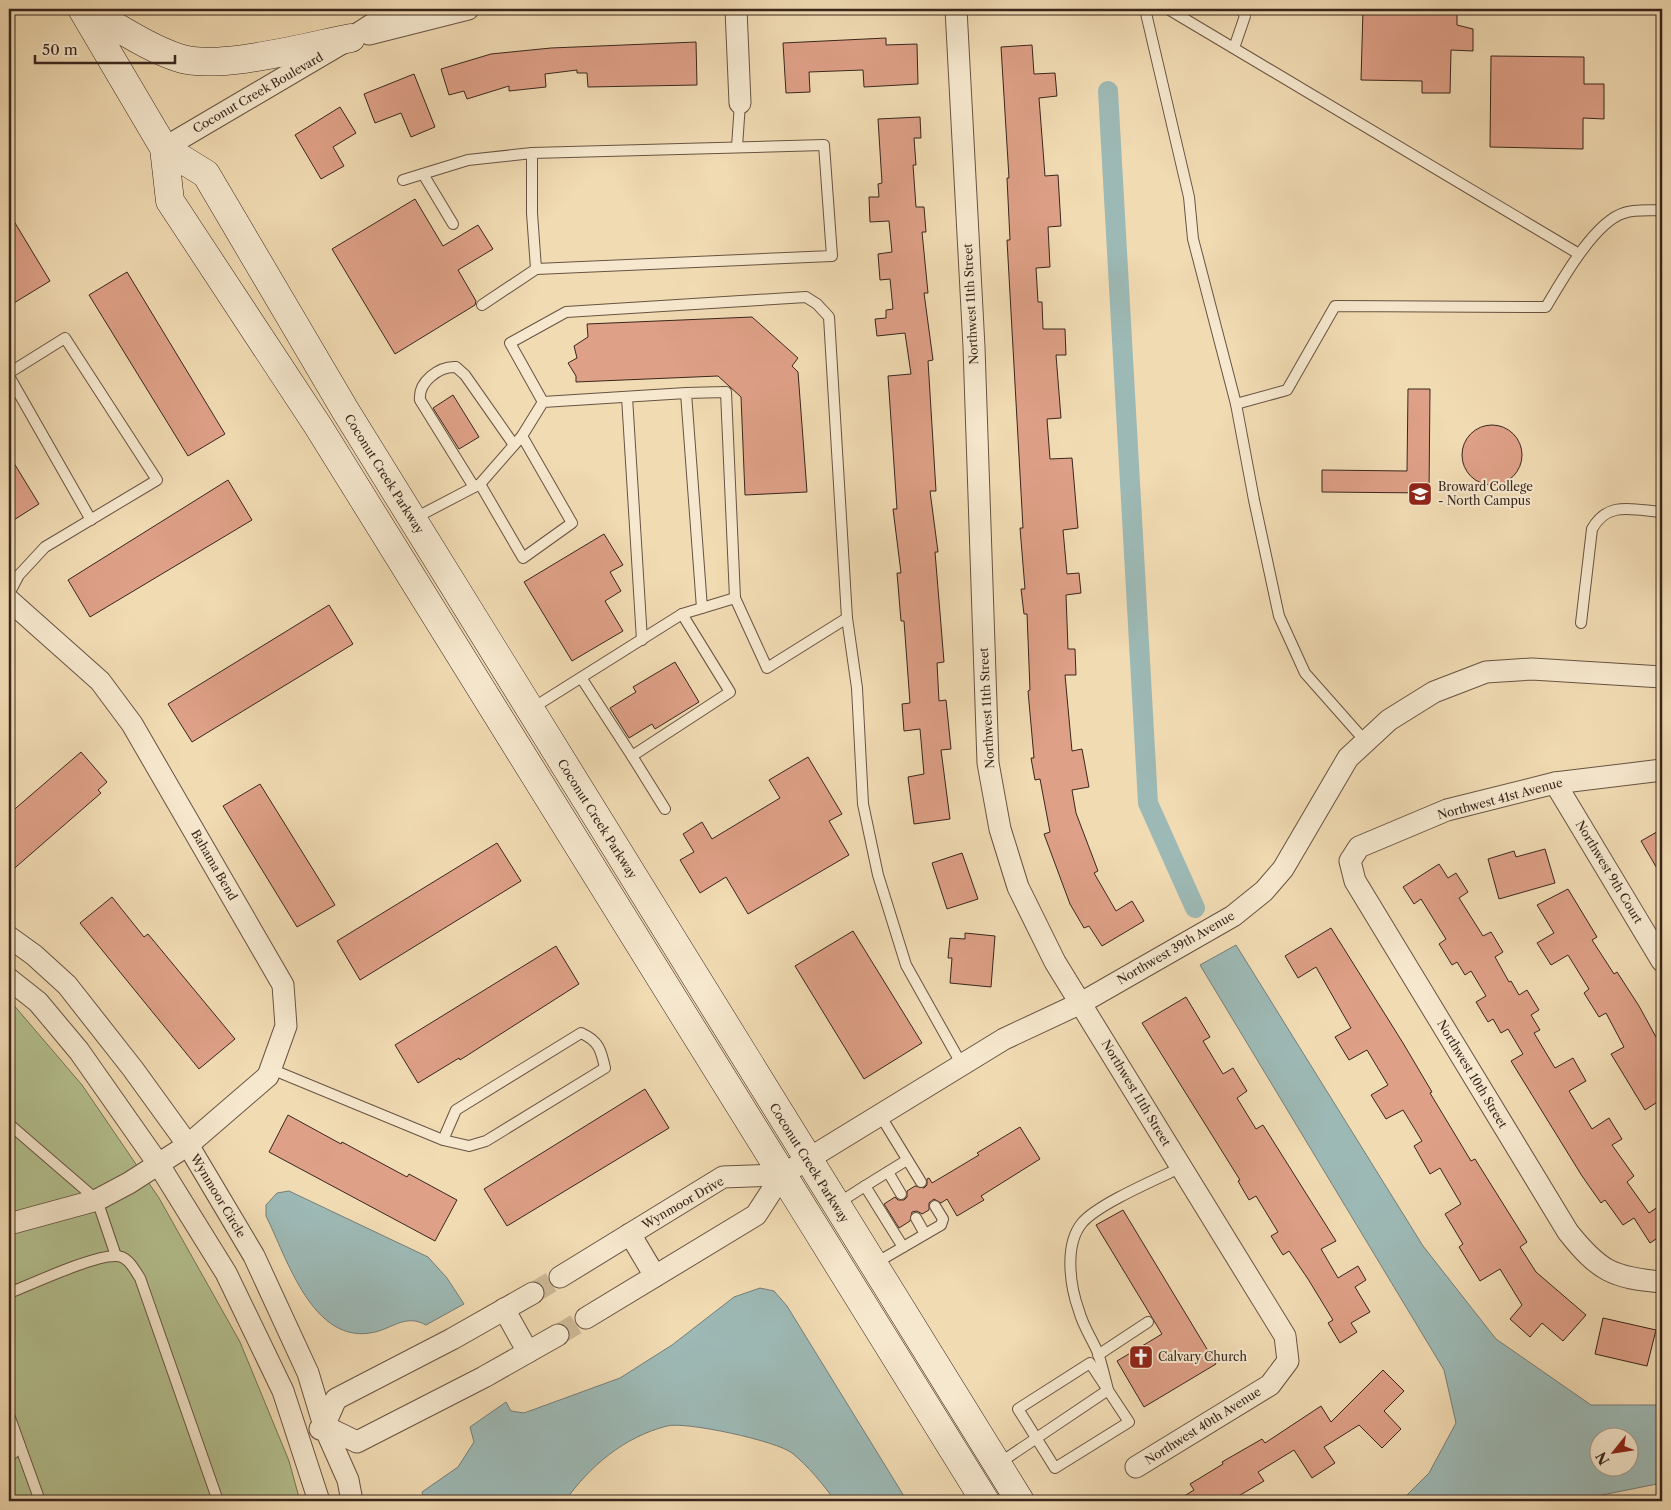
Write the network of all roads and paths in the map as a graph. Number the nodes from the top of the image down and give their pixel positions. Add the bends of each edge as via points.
1 (83, 9) edge
2 (396, 9) edge
3 (468, 9) edge
4 (736, 9) edge
5 (956, 9) edge
6 (1145, 9) edge
7 (1168, 9) edge
8 (1241, 9) edge
9 (351, 38) junction
10 (1234, 48) junction
11 (740, 103) joint
12 (737, 147) junction
13 (164, 148) junction
14 (532, 153) junction
15 (423, 174) junction
16 (403, 180) dead end
17 (1662, 210) edge
18 (453, 224) dead end
19 (1579, 254) junction
20 (536, 269) junction
21 (482, 305) dead end
22 (9, 374) edge
23 (686, 393) junction
24 (627, 397) junction
25 (543, 402) junction
26 (1236, 404) junction
27 (522, 436) junction
28 (514, 445) junction
29 (477, 485) junction
30 (371, 512) junction
31 (1662, 512) edge
32 (412, 519) junction
33 (91, 520) junction
34 (9, 594) edge
35 (735, 598) junction
36 (9, 600) edge
37 (702, 608) junction
38 (682, 614) junction
39 (847, 618) junction
40 (1581, 623) dead end
41 (642, 640) junction
42 (1662, 677) edge
43 (582, 679) junction
44 (530, 710) junction
45 (1366, 742) junction
46 (632, 756) junction
47 (1662, 770) edge
48 (1555, 783) junction
49 (665, 809) dead end
50 (1350, 861) joint
51 (9, 937) edge
52 (1662, 961) edge
53 (9, 979) edge
54 (1081, 1003) junction
55 (962, 1065) junction
56 (271, 1069) junction
57 (880, 1115) junction
58 (9, 1124) edge
59 (443, 1140) junction
60 (188, 1146) junction
61 (807, 1160) junction
62 (907, 1160) junction
63 (160, 1165) junction
64 (1182, 1167) junction
65 (888, 1172) junction
66 (782, 1175) junction
67 (921, 1182) dead end
68 (865, 1186) junction
69 (901, 1194) dead end
70 (97, 1200) junction
71 (835, 1205) junction
72 (936, 1206) dead end
73 (916, 1218) dead end
74 (9, 1224) edge
75 (630, 1234) junction
76 (925, 1234) junction
77 (903, 1247) junction
78 (116, 1256) junction
79 (873, 1264) junction
80 (655, 1276) junction
81 (560, 1277) tunnel mouth
82 (1662, 1282) edge
83 (9, 1293) edge
84 (533, 1293) tunnel mouth
85 (504, 1309) junction
86 (586, 1318) tunnel mouth
87 (1148, 1322) dead end
88 (558, 1335) tunnel mouth
89 (528, 1352) junction
90 (1098, 1354) junction
91 (1288, 1361) joint
92 (1108, 1390) junction
93 (9, 1415) edge
94 (324, 1426) junction
95 (1036, 1437) junction
96 (300, 1440) junction
97 (20, 1448) junction
98 (9, 1456) edge
99 (997, 1465) junction
100 (1136, 1467) dead end
101 (40, 1501) edge
102 (218, 1501) edge
103 (320, 1501) edge
104 (352, 1501) edge
105 (985, 1501) edge
106 (1020, 1501) edge

1 - 9 main road via 180,58 207,62 235,60
1 - 13 main road, Coconut Creek Parkway
2 - 9 street, Coconut Creek Boulevard
3 - 9 street, Coconut Creek Boulevard
4 - 11 street
5 - 54 street, Northwest 11th Street via 974,347 988,763 1000,829 1018,887 1055,962
6 - 26 lane via 1190,197 1193,239
7 - 10 lane
8 - 10 lane via 1245,16
9 - 13 street, Coconut Creek Boulevard
10 - 19 lane
11 - 12 lane
12 - 14 lane
12 - 20 lane via 824,145 832,256
13 - 30 main road, Coconut Creek Parkway via 170,201
13 - 32 main road, Coconut Creek Parkway via 206,174
14 - 15 lane via 468,160
14 - 20 lane
15 - 16 lane
15 - 18 lane
17 - 19 lane via 1623,213 1608,222
19 - 26 lane via 1546,307 1335,306 1287,390
20 - 21 lane
22 - 33 lane
22 - 33 lane via 65,338 157,480
23 - 24 lane
23 - 35 lane via 726,392
23 - 37 lane
24 - 25 lane
24 - 41 lane
25 - 27 lane
25 - 39 lane via 510,343 566,312 806,297 817,304 828,317
26 - 45 lane via 1280,616 1305,673
27 - 28 lane
27 - 29 lane via 572,523 523,558
28 - 29 lane
28 - 29 lane via 456,366 444,368 425,381 419,391 420,400
29 - 32 lane
30 - 44 main road via 402,535 498,690
30 - 66 main road, Coconut Creek Parkway
31 - 40 lane via 1620,508 1598,518 1592,529
32 - 44 main road, Coconut Creek Parkway
33 - 34 lane via 45,547 19,575
35 - 37 lane
35 - 39 lane via 767,668
36 - 56 street, Bahama Bend via 100,681 132,724 283,985 286,1026
37 - 38 lane
38 - 41 lane
38 - 46 lane via 730,692
39 - 55 lane via 857,688 863,804 878,874 906,965
41 - 43 lane
42 - 45 street, Northwest 39th Avenue via 1532,669 1486,672 1434,692 1390,720
43 - 44 lane
43 - 46 lane
44 - 61 main road, Coconut Creek Parkway
45 - 54 street, Northwest 39th Avenue via 1348,758 1283,869 1264,891 1233,916
46 - 49 lane
47 - 48 street, Northwest 41st Avenue
48 - 50 street, Northwest 41st Avenue via 1447,810 1359,847
48 - 52 street, Northwest 9th Court
50 - 82 street, Northwest 10th Street via 1355,881 1568,1232 1588,1257 1612,1274
51 - 60 street, Wynmoor Circle via 67,985
53 - 63 street via 38,1002 79,1051
54 - 55 street, Northwest 39th Avenue via 1004,1040
54 - 64 street, Northwest 11th Street
55 - 57 street, Northwest 39th Avenue
56 - 59 lane
56 - 60 street, Bahama Bend via 268,1076
57 - 61 street, Northwest 39th Avenue
57 - 62 lane
58 - 70 lane
59 - 59 lane via 469,1146 486,1141 605,1068 601,1051 592,1038 581,1033 456,1110
60 - 63 street, Bahama Bend
60 - 94 street, Wynmoor Circle via 254,1256 308,1373
61 - 66 street, Northwest 39th Avenue
61 - 71 main road, Coconut Creek Parkway
62 - 65 lane
62 - 67 lane
63 - 70 street, Bahama Bend
63 - 96 street via 226,1273 283,1391
64 - 90 lane via 1110,1203 1083,1222 1075,1236 1070,1257 1078,1311
64 - 91 street, Northwest 11th Street via 1285,1336
65 - 68 lane
65 - 69 lane
66 - 75 street, Wynmoor Drive via 724,1177
66 - 80 street via 756,1215
66 - 105 main road, Coconut Creek Parkway
68 - 71 lane
68 - 77 lane
70 - 74 street, Bahama Bend
70 - 78 lane
71 - 79 main road, Coconut Creek Parkway
72 - 76 lane via 943,1219 941,1225
73 - 76 lane
75 - 80 street
75 - 81 street, Wynmoor Drive
76 - 77 lane
77 - 79 lane
78 - 83 lane via 94,1260
78 - 102 lane via 129,1261 140,1278
79 - 99 main road, Coconut Creek Parkway
80 - 86 street
84 - 85 street
85 - 89 street
85 - 94 street via 336,1400
87 - 90 lane
88 - 89 street
89 - 94 street via 357,1442
90 - 92 lane
91 - 100 street, Northwest 40th Avenue via 1270,1385
92 - 95 lane
92 - 95 lane via 1090,1363 1018,1409
92 - 95 lane via 1129,1422 1055,1468
93 - 97 lane
94 - 96 street
94 - 104 street, Wynmoor Circle via 348,1480
95 - 99 lane
96 - 103 street
97 - 98 lane
97 - 101 lane
99 - 106 main road, Coconut Creek Parkway

